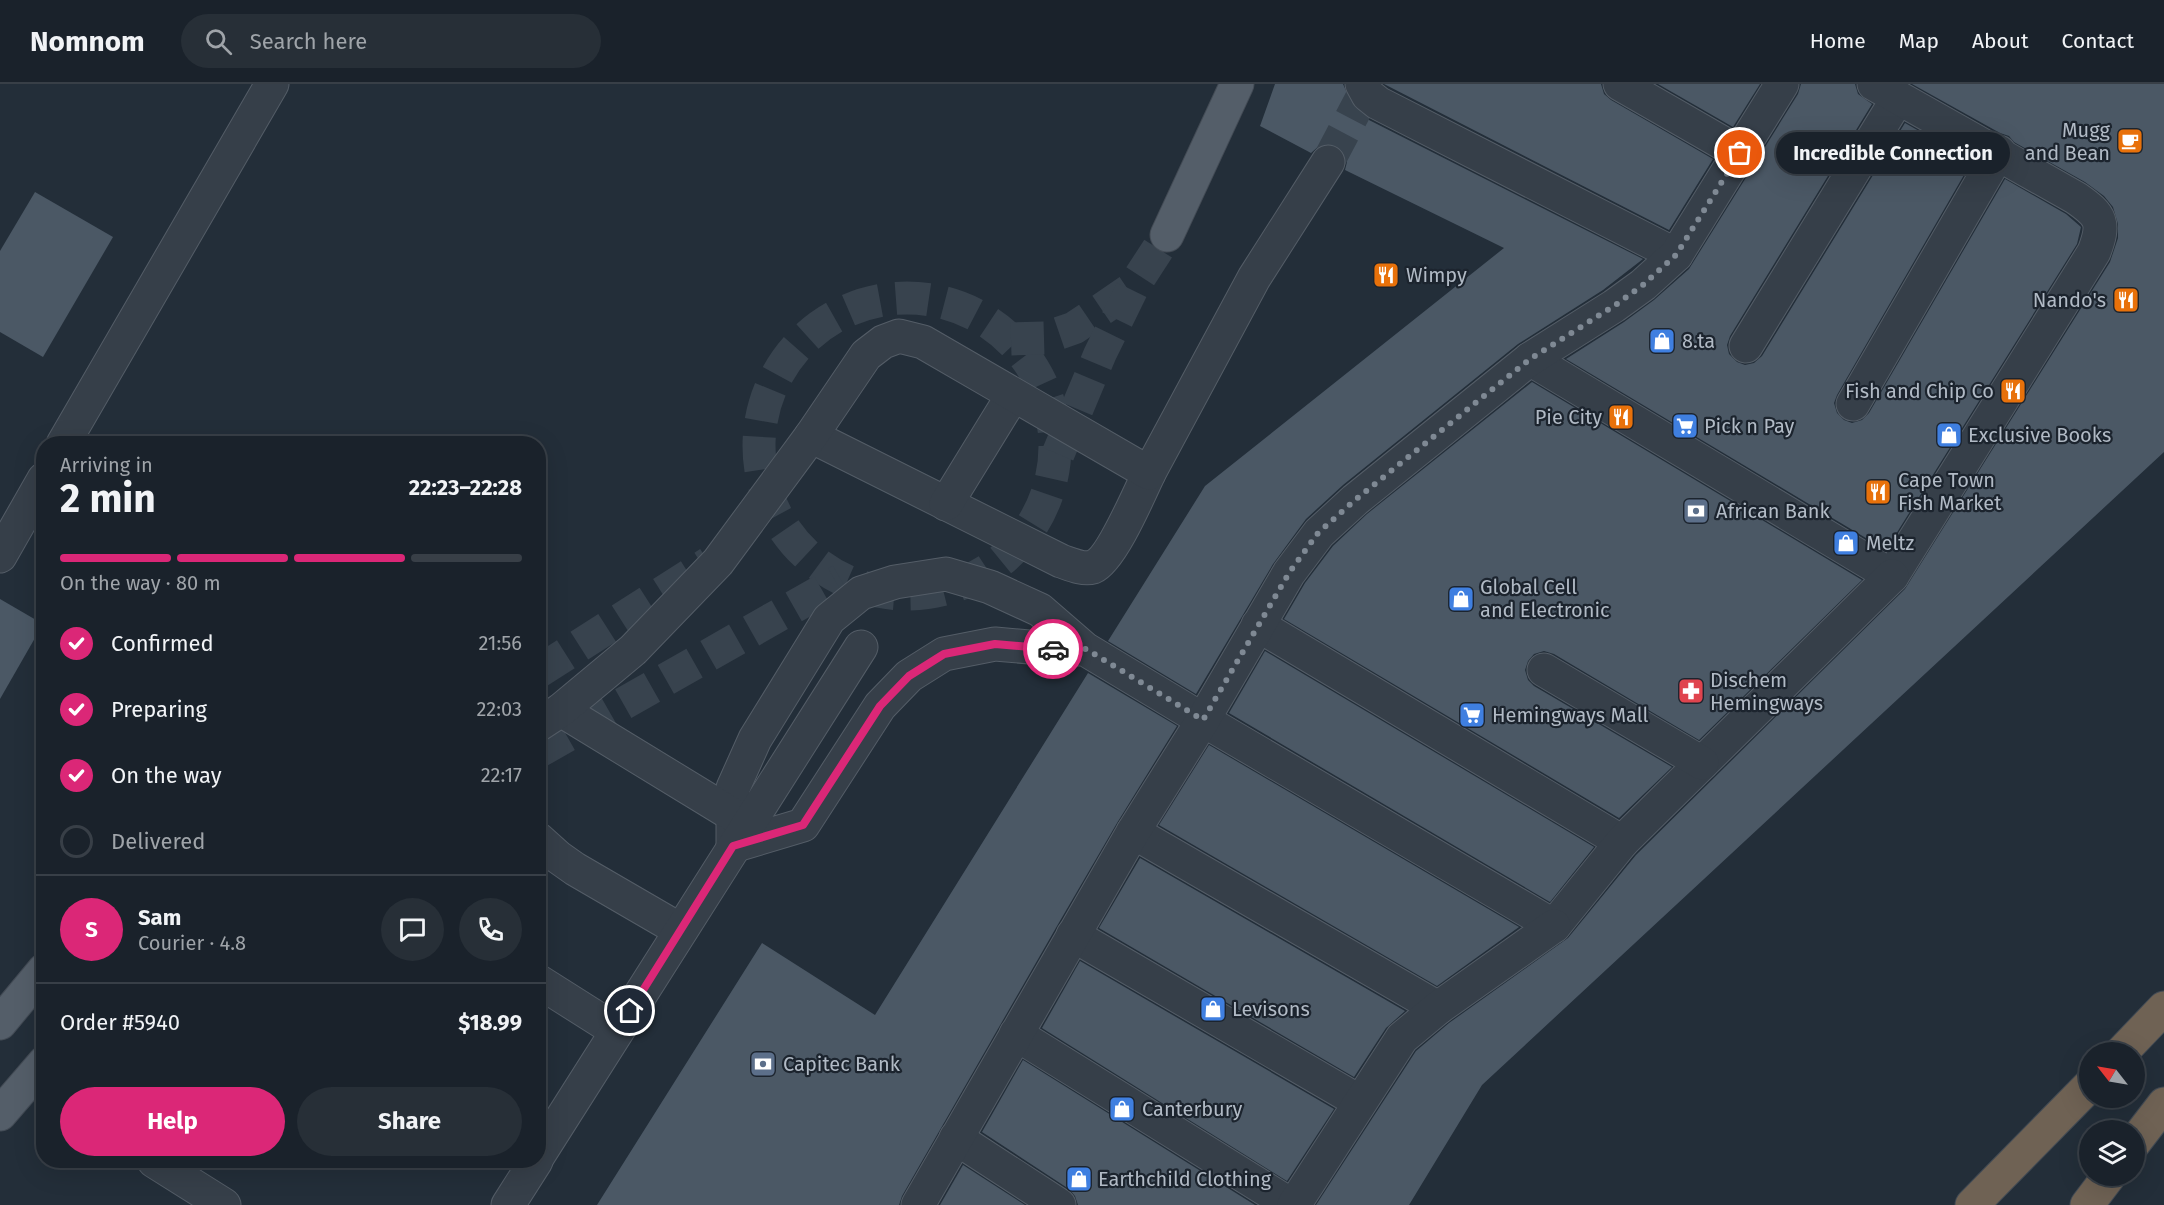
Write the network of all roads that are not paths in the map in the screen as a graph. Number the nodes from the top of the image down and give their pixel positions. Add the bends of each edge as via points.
1 (272, 84) edge
2 (1237, 84) edge
3 (1362, 84) edge
4 (1620, 84) edge
5 (1782, 84) edge
6 (1886, 91) edge
7 (1999, 152) junction
8 (1740, 153) junction
9 (1328, 162) tunnel mouth
10 (1167, 235) tunnel mouth
11 (1676, 255) junction
12 (1746, 346) dead end
13 (1530, 359) junction
14 (1013, 395) junction
15 (1853, 404) dead end
16 (68, 436) edge
17 (811, 436) junction
18 (1149, 473) junction
19 (36, 493) edge
20 (946, 504) junction
21 (0, 556) edge
22 (1892, 576) junction
23 (1258, 625) junction
24 (861, 647) dead end
25 (1086, 649) junction
26 (1544, 670) dead end
27 (550, 717) edge
28 (1203, 720) junction
29 (1702, 763) junction
30 (733, 831) junction
31 (1132, 832) junction
32 (1622, 842) junction
33 (546, 846) edge
34 (1554, 926) junction
35 (680, 930) junction
36 (1073, 935) junction
37 (36, 980) edge
38 (546, 986) edge
39 (1438, 1008) junction
40 (2164, 1008) edge
41 (0, 1023) edge
42 (617, 1031) junction
43 (1016, 1034) junction
44 (2132, 1042) edge
45 (36, 1072) edge
46 (2079, 1096) edge
47 (1360, 1102) junction
48 (2164, 1104) edge
49 (0, 1114) edge
50 (2145, 1129) edge
51 (546, 1138) edge
52 (956, 1138) junction
53 (165, 1168) edge
54 (528, 1168) edge
55 (2101, 1186) edge
56 (224, 1205) edge
57 (508, 1205) edge
58 (918, 1205) edge
59 (1059, 1205) edge
60 (1292, 1205) edge
61 (1972, 1205) edge
62 (2087, 1205) edge

1 - 16 lane
2 - 10 main road
3 - 11 lane via 1378,104
4 - 8 lane
5 - 8 lane
6 - 7 lane
6 - 12 lane
7 - 15 lane
7 - 22 lane via 2090,208 2098,218 2101,233 2094,252
8 - 11 lane
9 - 18 lane via 1254,278
11 - 13 lane via 1614,306
13 - 22 lane
13 - 23 lane via 1318,533
14 - 17 lane via 923,342 899,336 866,355
14 - 18 lane
14 - 20 lane
17 - 20 lane
17 - 27 lane via 718,562 633,650
18 - 20 lane via 1107,556 1093,567 1061,561
19 - 21 lane
22 - 29 lane
23 - 28 lane
23 - 32 lane
24 - 30 lane
25 - 28 lane
25 - 30 lane via 995,644 944,654 909,676 880,706 803,825
25 - 30 lane via 1040,610 990,586 946,574 895,582 861,593 829,619 755,739 733,788
26 - 29 lane
27 - 30 lane
28 - 31 lane
28 - 34 lane
29 - 32 lane
30 - 35 lane
31 - 36 lane
31 - 39 lane
32 - 34 lane
33 - 35 lane via 575,869
34 - 39 lane
35 - 42 lane
36 - 43 lane
36 - 47 lane
37 - 41 main road
38 - 42 lane
39 - 47 lane via 1402,1038
40 - 44 highway
42 - 51 lane
43 - 52 lane
43 - 60 lane
45 - 49 main road
46 - 61 highway
47 - 60 lane
48 - 50 highway
52 - 58 lane
52 - 59 lane
53 - 56 lane
54 - 57 lane
55 - 62 highway

